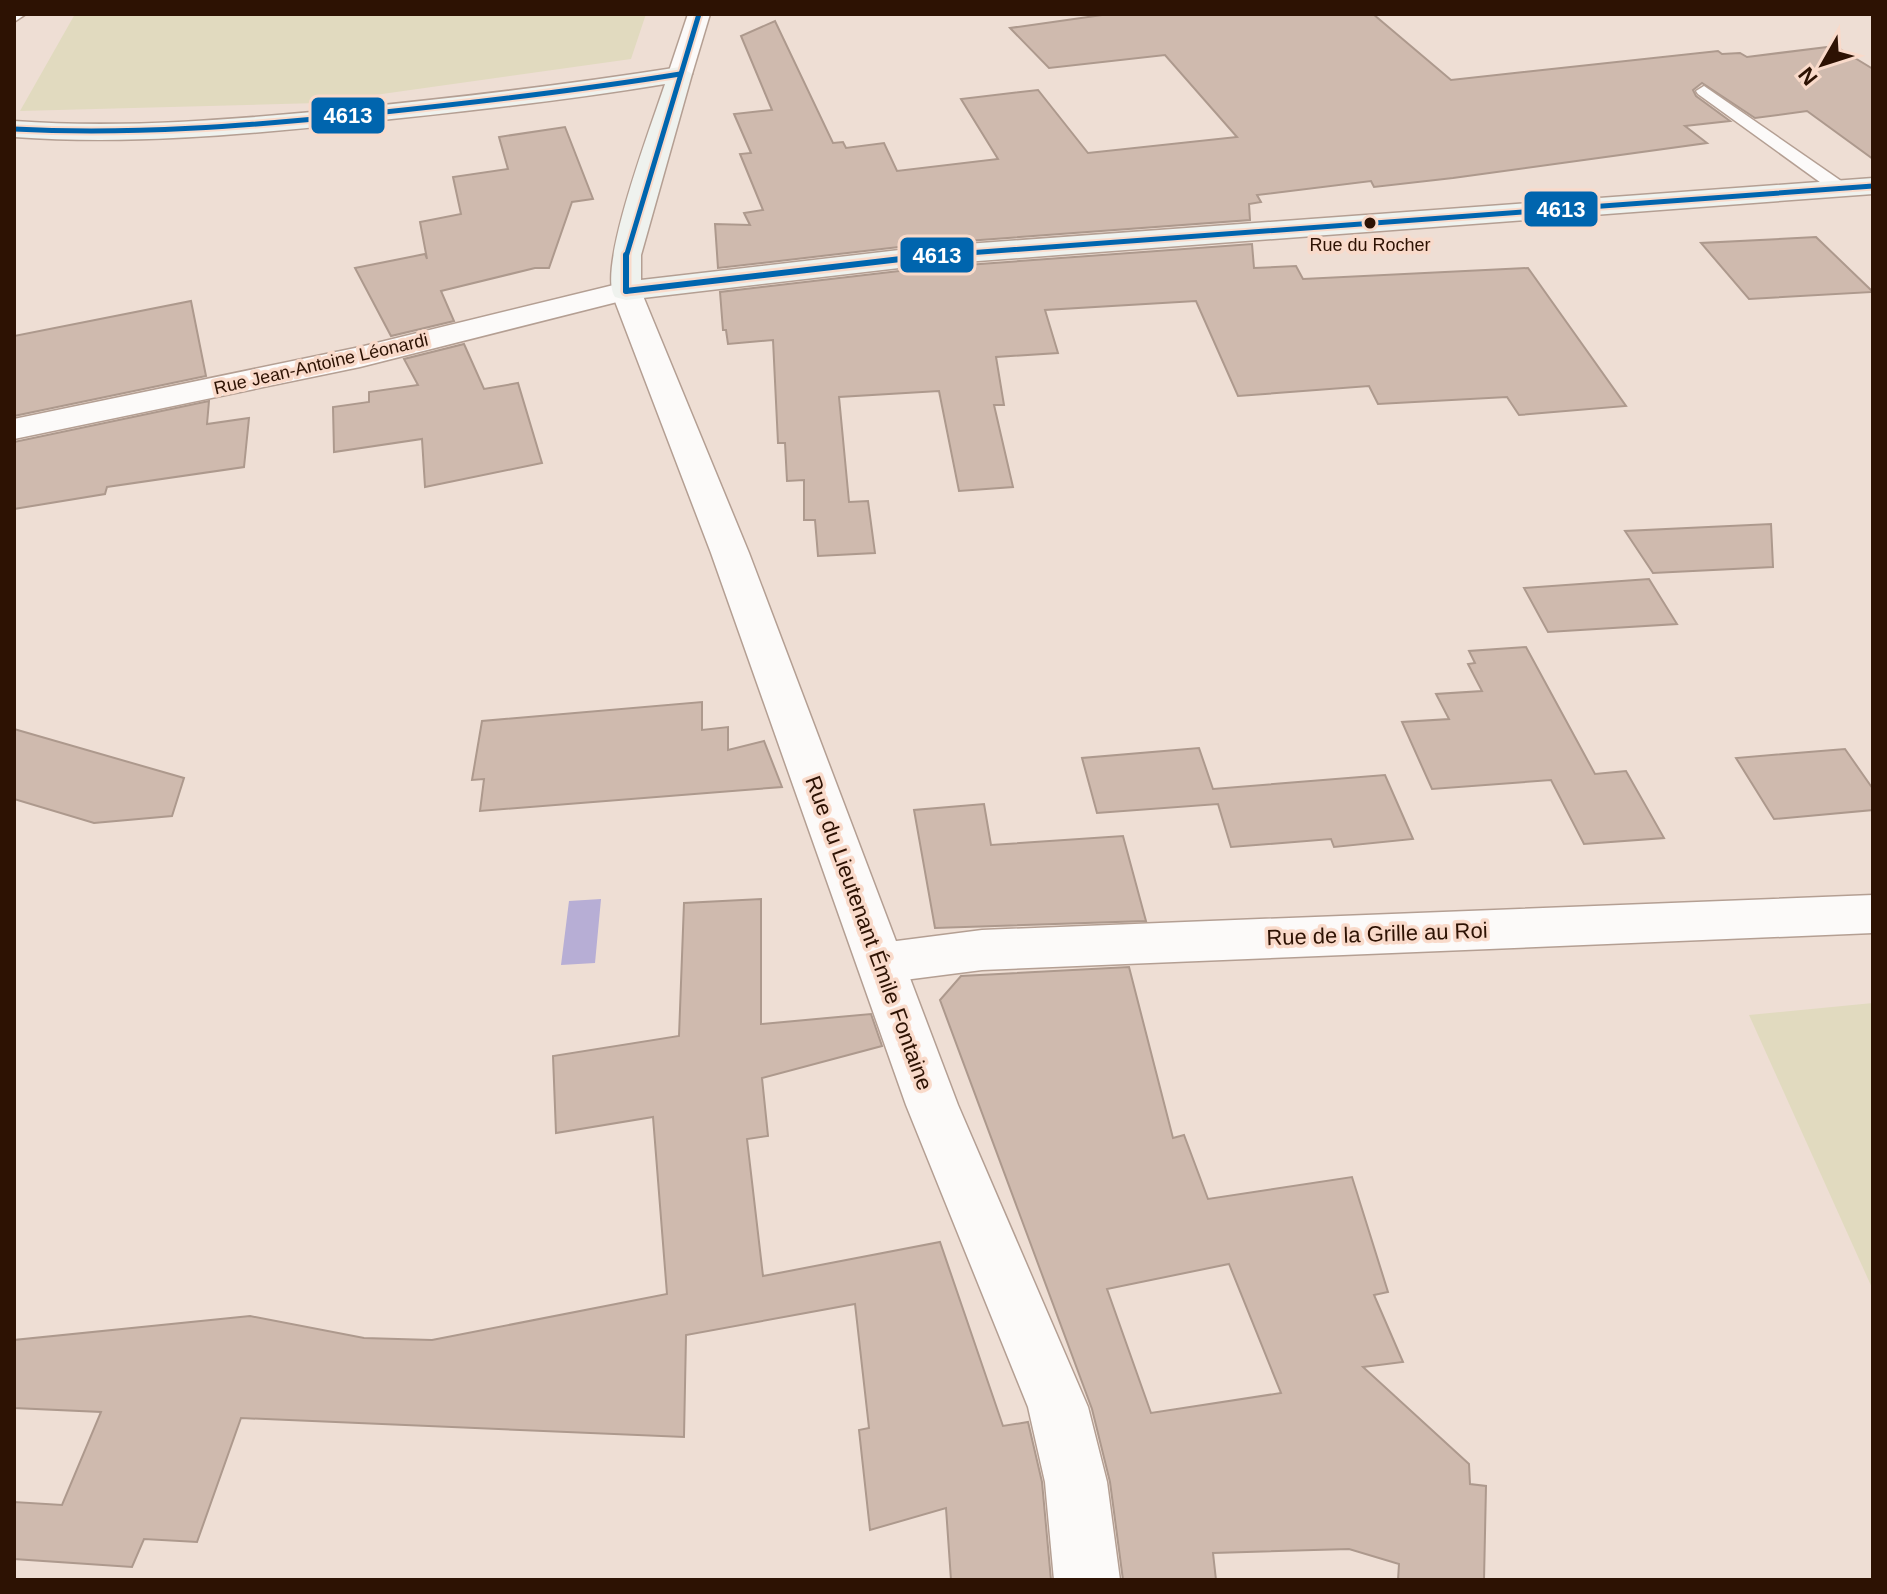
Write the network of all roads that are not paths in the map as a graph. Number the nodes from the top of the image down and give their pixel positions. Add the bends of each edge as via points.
1 (699, 14) edge
2 (680, 74) junction
3 (1704, 91) dead end
4 (14, 129) edge
5 (1873, 186) edge
6 (1841, 189) junction
7 (626, 291) junction
8 (14, 429) edge
9 (1873, 914) edge
10 (881, 963) junction
11 (1087, 1580) edge

1 - 2 street
2 - 4 main road via 435,107 172,131
2 - 7 main road via 626,255
3 - 6 lane
5 - 6 main road
6 - 7 main road via 925,256
7 - 8 street, Rue Jean-Antoine Léonardi via 360,357
7 - 10 street, Rue du Lieutenant Émile Fontaine via 730,553
9 - 10 street, Rue de la Grille au Roi via 982,950
10 - 11 street, Rue du Lieutenant Émile Fontaine via 932,1105 1058,1407 1076,1482

